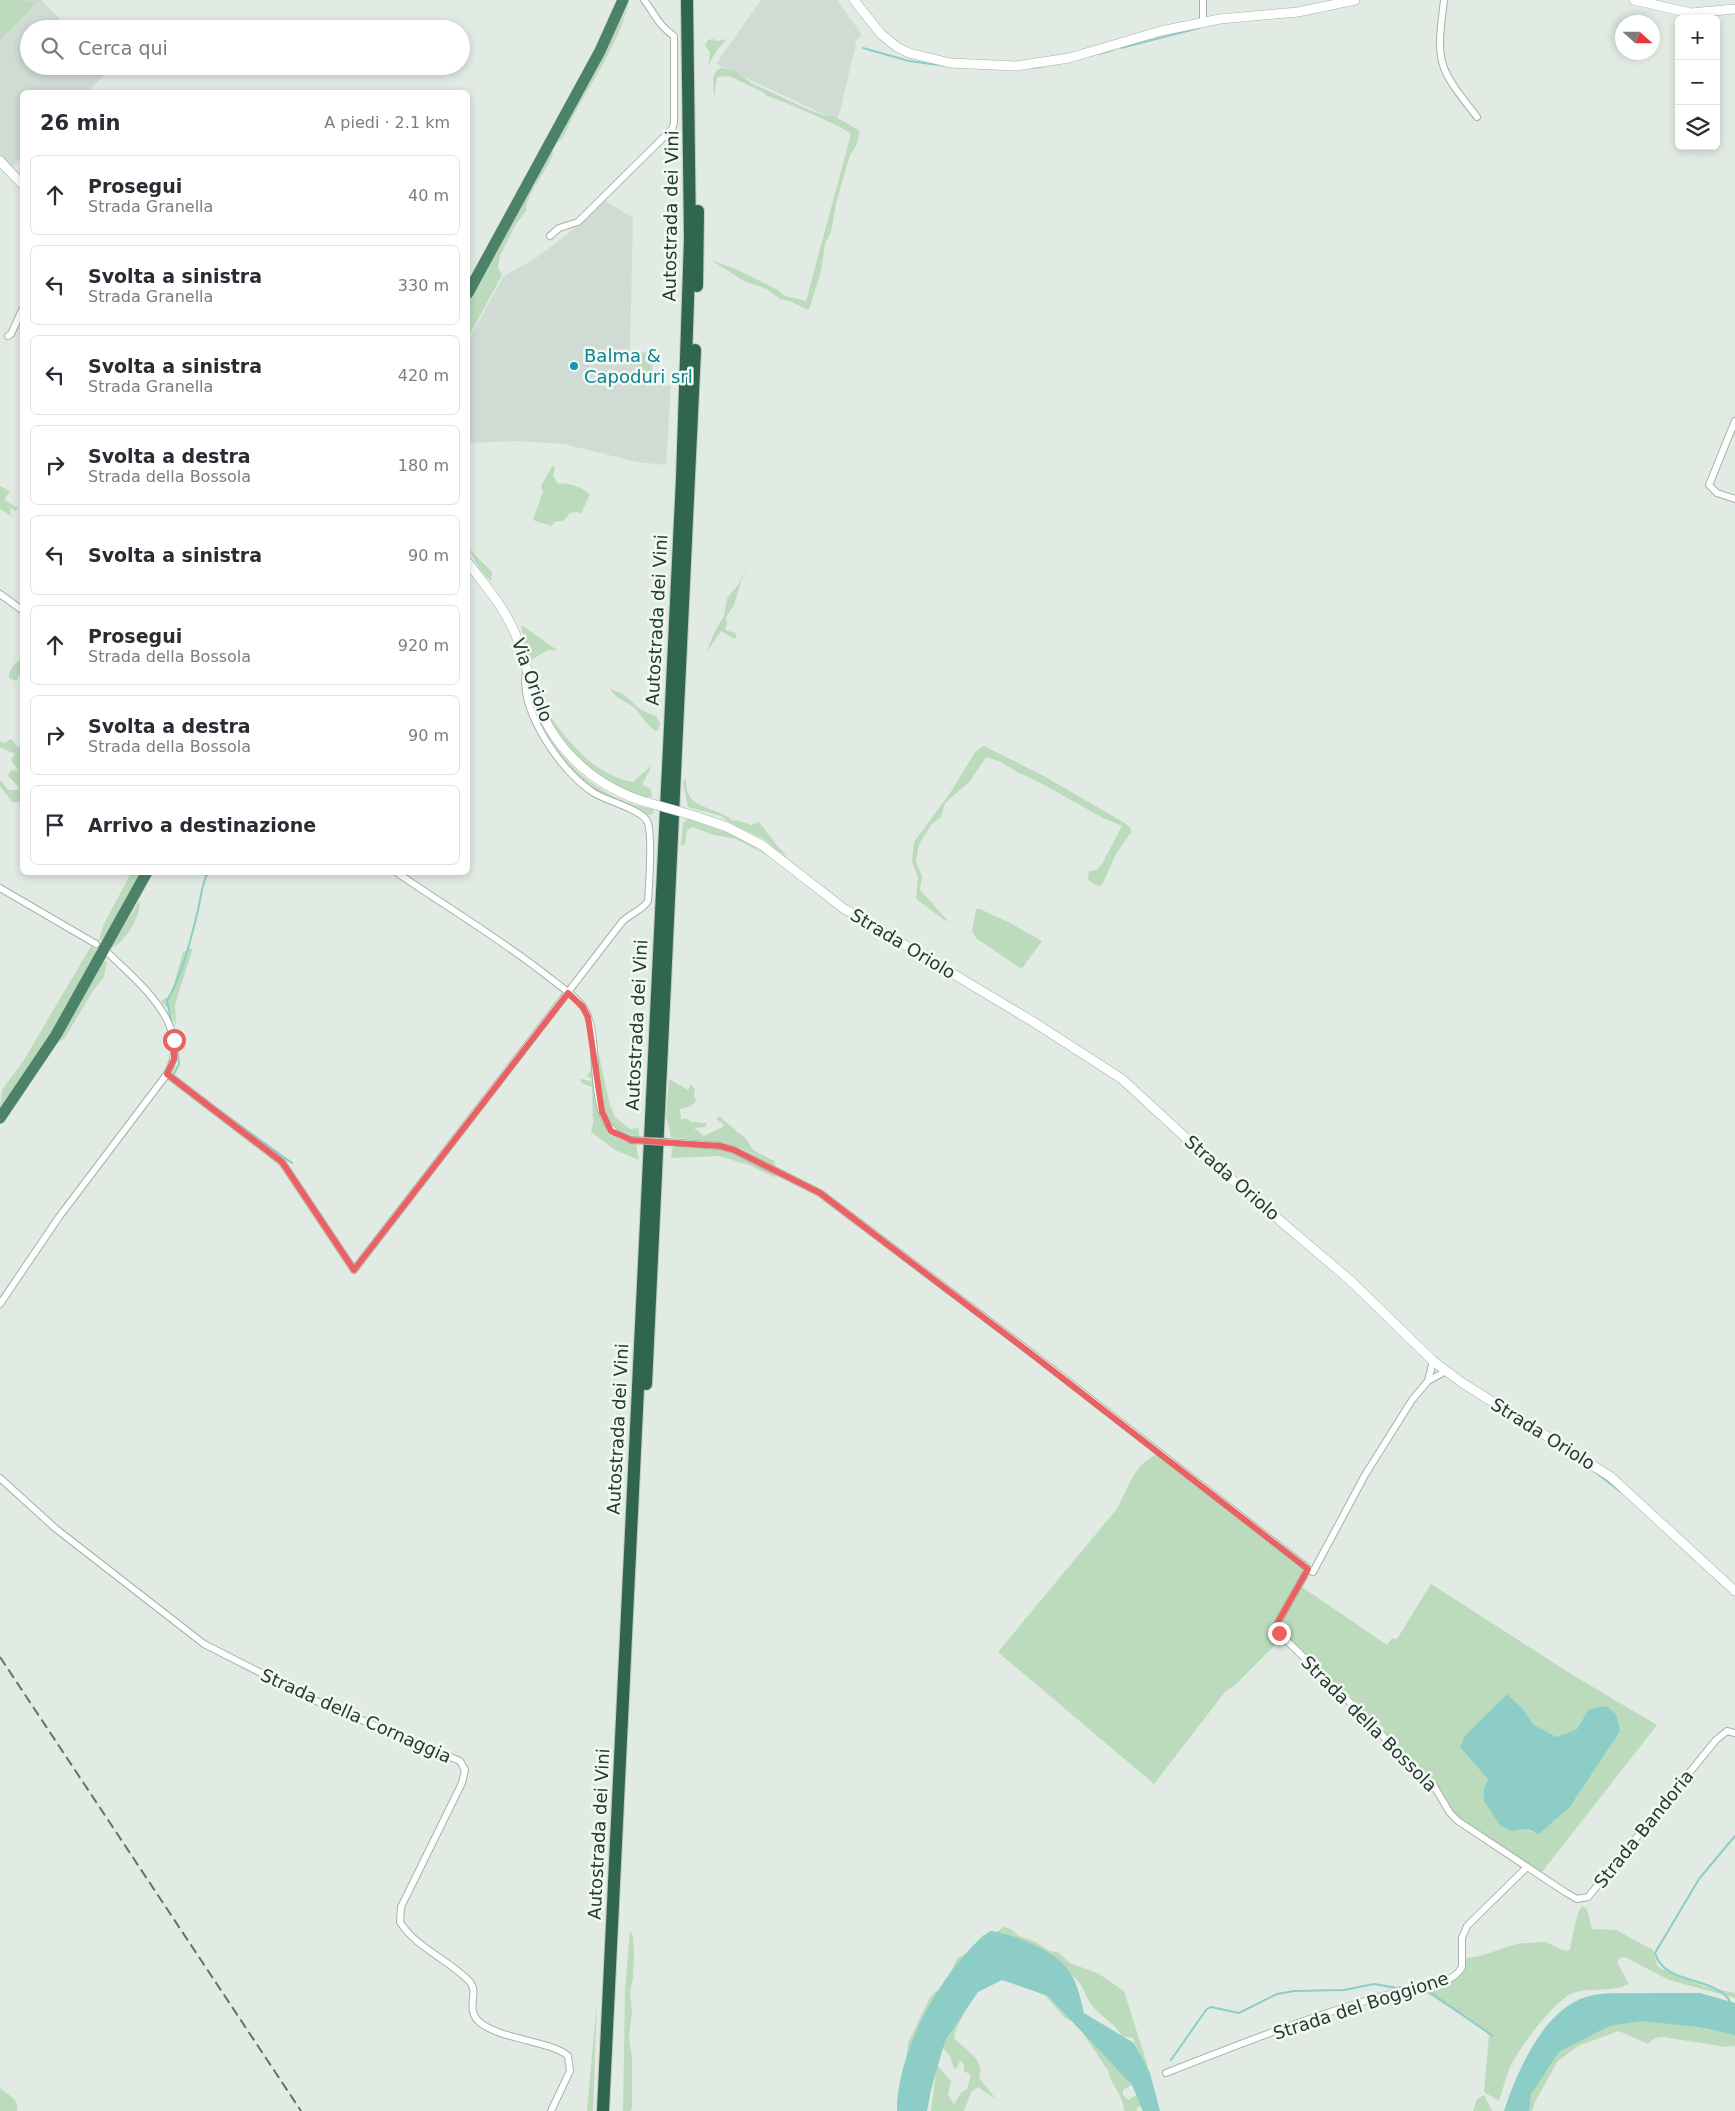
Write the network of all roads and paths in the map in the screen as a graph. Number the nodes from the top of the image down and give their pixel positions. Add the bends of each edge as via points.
1 (623, 0) edge
2 (644, 0) edge
3 (687, 0) edge
4 (696, 0) edge
5 (854, 0) edge
6 (1203, 0) edge
7 (1355, 0) edge
8 (1444, 0) edge
9 (1634, 0) edge
10 (1735, 9) edge
11 (1203, 23) junction
12 (1477, 117) dead end
13 (0, 161) edge
14 (20, 182) edge
15 (550, 236) dead end
16 (470, 288) edge
17 (20, 314) edge
18 (8, 336) dead end
19 (1735, 421) edge
20 (1735, 499) edge
21 (470, 566) edge
22 (0, 594) edge
23 (20, 609) edge
24 (527, 668) junction
25 (692, 815) joint
26 (145, 875) edge
27 (401, 875) edge
28 (0, 888) edge
29 (96, 944) dead end
30 (106, 952) dead end
31 (568, 993) junction
32 (167, 1074) junction
33 (0, 1118) edge
34 (0, 1304) edge
35 (1433, 1361) junction
36 (1446, 1371) junction
37 (1428, 1381) junction
38 (0, 1478) edge
39 (1311, 1571) junction
40 (1735, 1591) edge
41 (1735, 1733) edge
42 (1527, 1867) junction
43 (1166, 2074) dead end
44 (552, 2111) edge
45 (603, 2111) edge
46 (612, 2111) edge

1 - 16 highway
2 - 15 street via 658,23 674,36 672,130 578,222 559,228
3 - 45 highway, Autostrada dei Vini via 690,210 682,469
4 - 46 highway, Autostrada dei Vini via 699,240 690,488
5 - 11 street via 871,23 898,47 925,58 950,63 1037,64
6 - 11 street
7 - 11 street via 1298,12
8 - 12 street via 1440,58 1447,77
9 - 10 street via 1690,13
13 - 14 street
17 - 18 street
19 - 20 street via 1709,485 1717,493
21 - 24 street, Via Oriolo via 507,617
22 - 23 street
24 - 25 street, Via Oriolo, bridge via 540,712 567,754 601,783 623,794
24 - 31 street via 527,694 556,756 593,793 647,820 650,832 646,904 628,916
25 - 35 street, Strada Oriolo via 727,826 762,845 851,913 1114,1074 1351,1281
26 - 33 highway via 56,1035
27 - 31 street via 490,932
28 - 29 street
30 - 32 street via 144,988 164,1013 174,1047 174,1059
31 - 32 street via 354,1270 282,1162
31 - 39 street, bridge via 583,1007 588,1017 604,1121 616,1135 631,1140 720,1146 820,1193
32 - 34 street via 59,1217
35 - 36 street, Strada Oriolo
35 - 37 street
36 - 37 street
36 - 40 street, Strada Oriolo via 1611,1477
37 - 39 street, Strada della Bossola via 1381,1447
38 - 44 street, Strada della Cornaggia via 55,1528 204,1644 316,1701 456,1759 464,1766 462,1783 401,1907 400,1922 470,1983 472,2012 482,2024 568,2056 570,2071
39 - 42 street, Strada della Bossola via 1278,1622 1279,1633 1378,1730 1398,1754 1434,1786 1458,1821
41 - 42 street, Strada Bandoria via 1727,1731 1716,1740 1588,1897 1577,1899
42 - 43 street, Strada del Boggione via 1467,1926 1462,1938 1462,1967 1450,1980 1385,1995

